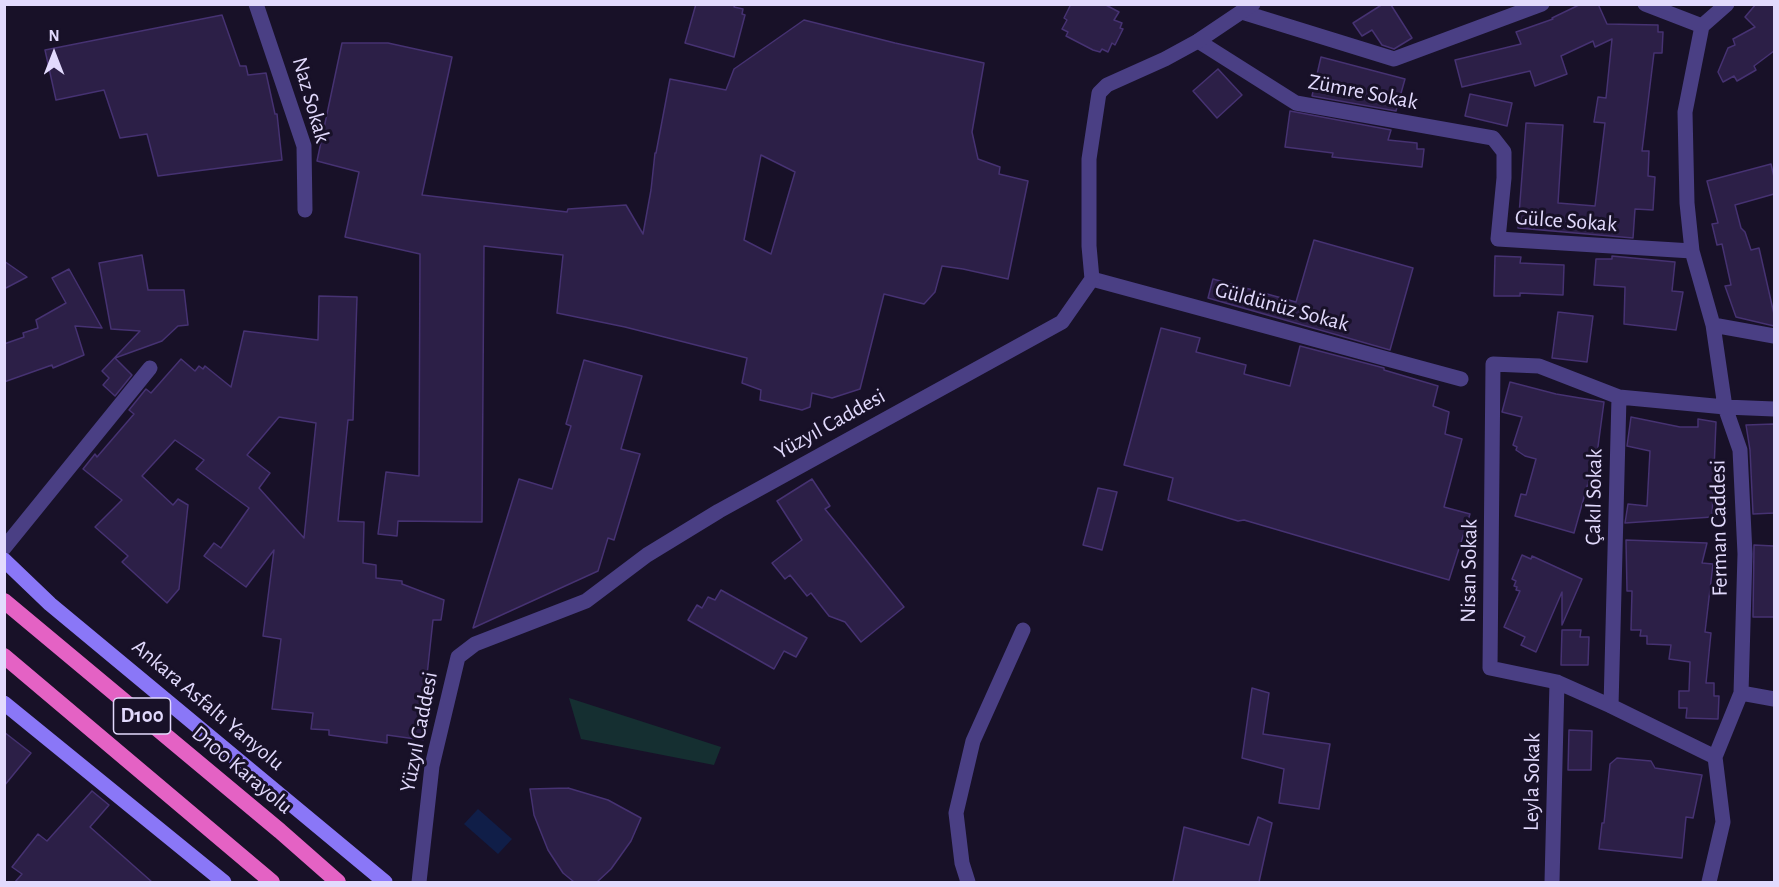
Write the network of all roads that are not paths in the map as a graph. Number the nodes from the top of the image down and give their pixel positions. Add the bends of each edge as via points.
1 (256, 4) edge
2 (1542, 4) edge
3 (1645, 4) edge
4 (1727, 4) edge
5 (1247, 8) edge
6 (1702, 26) junction
7 (1198, 41) junction
8 (1504, 178) joint
9 (305, 210) dead end
10 (1692, 251) junction
11 (1092, 279) junction
12 (1713, 325) junction
13 (1774, 336) edge
14 (150, 368) dead end
15 (1461, 379) dead end
16 (1618, 397) junction
17 (1725, 407) junction
18 (1774, 409) edge
19 (4, 548) edge
20 (4, 560) edge
21 (4, 601) edge
22 (1023, 630) dead end
23 (9, 661) edge
24 (1557, 682) junction
25 (1741, 693) junction
26 (1774, 699) edge
27 (4, 703) edge
28 (1611, 705) junction
29 (1715, 757) junction
30 (279, 831) junction
31 (224, 882) edge
32 (272, 882) edge
33 (338, 882) edge
34 (350, 882) edge
35 (385, 882) edge
36 (419, 882) edge
37 (968, 882) edge
38 (1552, 882) edge
39 (1709, 882) edge

1 - 9 street, Naz Sokak via 304,146
2 - 5 street via 1394,59
3 - 6 street
4 - 6 street
5 - 7 street
6 - 10 street, Ferman Caddesi via 1685,112
7 - 8 street, Zümre Sokak via 1296,103 1493,138 1504,152
7 - 11 street via 1107,85 1097,97 1089,159
8 - 10 street, Gülce Sokak via 1498,239
10 - 12 street, Ferman Caddesi
11 - 15 street, Güldünüz Sokak
11 - 36 street, Yüzyıl Caddesi via 1062,322 719,511 648,555 585,601 475,644 458,657 432,766
12 - 13 street
12 - 17 street, Ferman Caddesi
14 - 19 street
16 - 17 street
16 - 24 street, Nisan Sokak via 1539,366 1493,364 1490,668
16 - 28 street, Çakıl Sokak
17 - 18 street
17 - 25 street, Ferman Caddesi via 1740,450 1745,554
20 - 35 main road, Ankara Asfaltı Yanyolu via 50,604
21 - 30 highway, D100 Karayolu / D100
22 - 37 street via 973,741 956,813
23 - 32 highway, D100
24 - 28 street, Nisan Sokak
24 - 38 street, Leyla Sokak
25 - 26 street
25 - 29 street, Ferman Caddesi
27 - 31 main road
28 - 29 street, Nisan Sokak
29 - 39 street, Ferman Caddesi via 1723,822
30 - 33 highway, D100 Karayolu / D100
30 - 34 highway, D100

